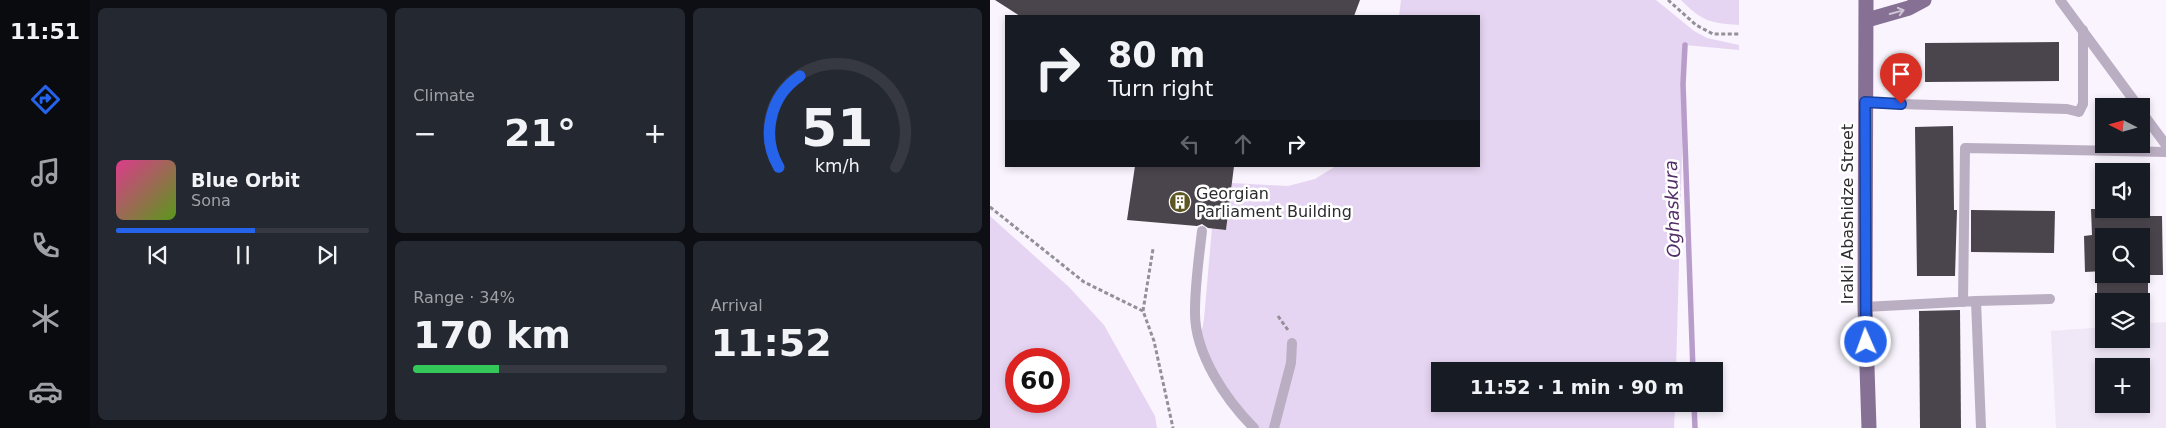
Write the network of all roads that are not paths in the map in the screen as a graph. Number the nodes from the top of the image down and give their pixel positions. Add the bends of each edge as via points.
1 (1866, 0) edge
2 (1924, 0) edge
3 (2060, 0) edge
4 (1867, 20) junction
5 (2082, 30) junction
6 (2132, 98) edge
7 (1865, 102) junction
8 (2150, 124) edge
9 (2166, 146) edge
10 (2166, 152) edge
11 (1202, 231) dead end
12 (2050, 299) dead end
13 (1976, 301) junction
14 (1963, 302) junction
15 (1865, 307) junction
16 (1292, 343) dead end
17 (1254, 428) edge
18 (1274, 428) edge
19 (1869, 428) edge
20 (1981, 428) edge

1 - 4 main road, Irakli Abashidze Street
4 -> 2 main road via 1909,8
3 - 5 lane
4 - 7 main road, Irakli Abashidze Street
5 - 6 lane
5 - 7 lane via 2083,104 2079,112
7 - 15 main road, Irakli Abashidze Street
8 - 9 lane
10 - 14 lane via 1965,148
11 - 17 lane via 1195,313 1200,341 1224,394
12 - 13 lane
13 - 14 lane
13 - 20 lane
14 - 15 lane
15 - 19 main road, Irakli Abashidze Street
16 - 18 lane via 1291,364

